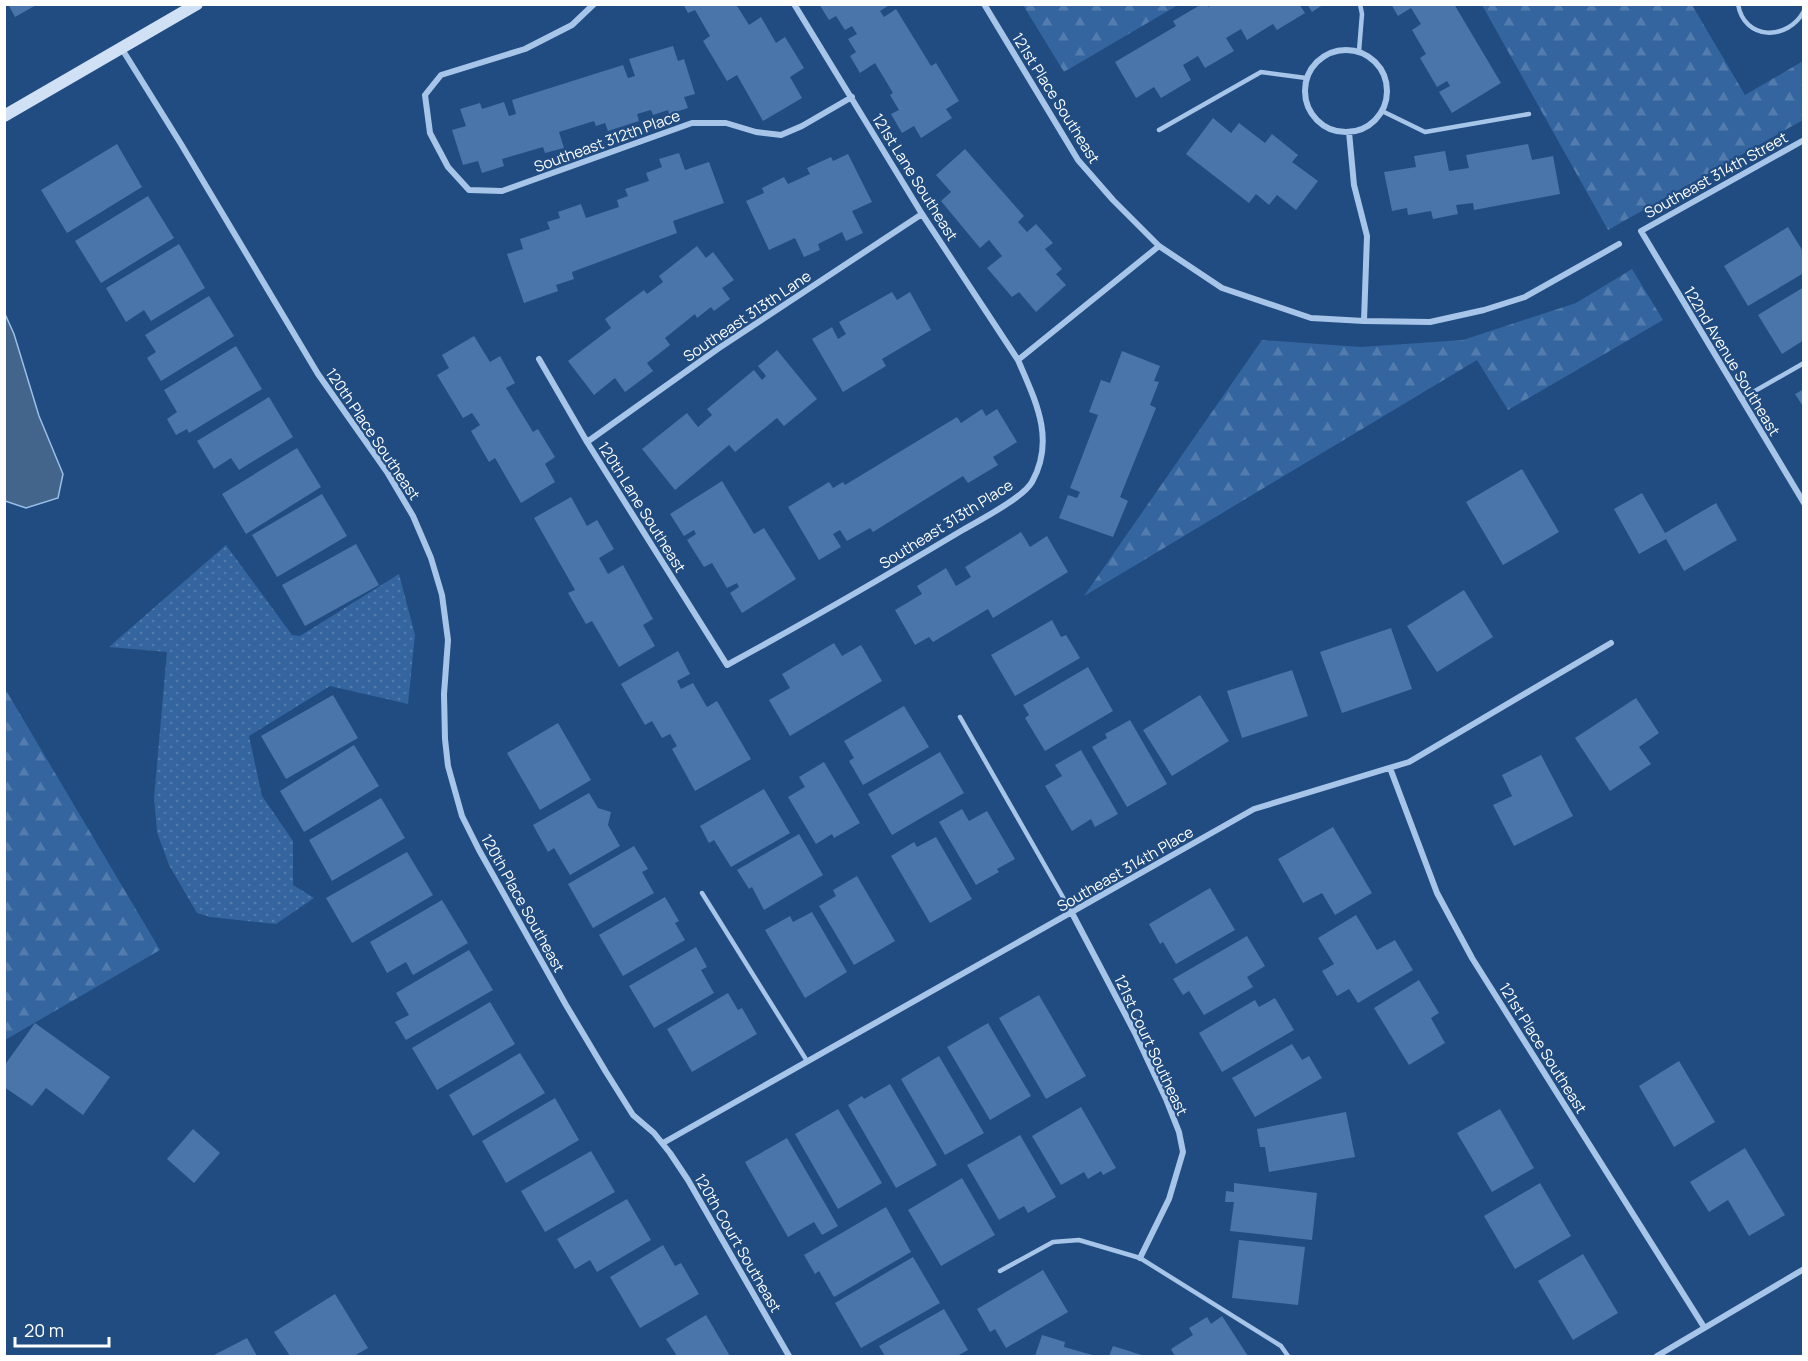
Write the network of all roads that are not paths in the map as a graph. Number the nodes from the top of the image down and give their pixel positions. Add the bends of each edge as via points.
1 (197, 4) edge
2 (594, 4) edge
3 (794, 4) edge
4 (984, 4) edge
5 (1360, 4) edge
6 (1738, 4) edge
7 (1803, 11) edge
8 (122, 49) junction
9 (1359, 51) junction
10 (1306, 78) junction
11 (852, 97) junction
12 (1382, 111) junction
13 (1529, 114) dead end
14 (4, 116) edge
15 (1159, 130) dead end
16 (1349, 132) junction
17 (1803, 140) edge
18 (922, 214) junction
19 (1641, 231) joint
20 (1619, 244) dead end
21 (1159, 246) junction
22 (1364, 321) junction
23 (539, 359) dead end
24 (1018, 360) junction
25 (1803, 363) edge
26 (1741, 399) junction
27 (587, 442) junction
28 (1803, 503) edge
29 (1611, 643) dead end
30 (727, 665) joint
31 (960, 717) dead end
32 (1390, 768) junction
33 (702, 893) dead end
34 (1072, 913) junction
35 (807, 1061) junction
36 (663, 1143) junction
37 (1140, 1258) junction
38 (1803, 1269) edge
39 (1000, 1271) dead end
40 (1704, 1327) junction
41 (789, 1356) edge
42 (1288, 1356) edge
43 (1657, 1356) edge

1 - 8 main road
2 - 11 street, Southeast 312th Place via 572,25 525,49 441,75 425,95 430,133 448,167 469,190 502,191 692,123 726,123 781,135
3 - 11 street, 121st Lane Southeast
4 - 21 street, 121st Place Southeast via 1078,160
5 - 9 lane
6 - 7 lane via 1750,26 1771,34 1791,27
8 - 14 main road
8 - 36 street, 120th Place Southeast via 318,374 413,516 442,595 448,640 445,739 462,816 606,1072 633,1115
9 - 10 street via 1333,51 1321,57
9 - 12 street via 1379,65 1385,75 1387,100
10 - 15 lane via 1261,72
10 - 16 street via 1306,105 1313,117 1323,126
11 - 18 street, 121st Lane Southeast
12 - 13 lane via 1425,132
12 - 16 street via 1374,122
16 - 22 street via 1354,185 1367,236
17 - 19 street, Southeast 314th Street
18 - 24 street, 121st Lane Southeast
18 - 27 street, Southeast 313th Lane via 718,348
19 - 26 street, 122nd Avenue Southeast
20 - 22 street via 1525,297 1484,310 1430,322
21 - 22 street, 121st Place Southeast via 1222,288 1311,318
21 - 24 street
23 - 27 street, 120th Lane Southeast
24 - 30 street, Southeast 313th Place via 1044,432 1041,460 1031,484 1008,503 870,586
25 - 26 lane
26 - 28 street, 122nd Avenue Southeast
27 - 30 street, 120th Lane Southeast
29 - 32 street, Southeast 314th Place via 1429,752
31 - 34 lane
32 - 34 street, Southeast 314th Place via 1254,809
32 - 40 street, 121st Place Southeast via 1437,893 1472,958
33 - 35 lane
34 - 35 street, Southeast 314th Place
34 - 37 street, 121st Court Southeast via 1157,1080 1179,1132 1183,1152 1168,1199
35 - 36 street, Southeast 314th Place
36 - 41 street, 120th Court Southeast
37 - 39 lane via 1079,1240 1053,1242
37 - 42 lane via 1281,1346
38 - 40 street
40 - 43 street

